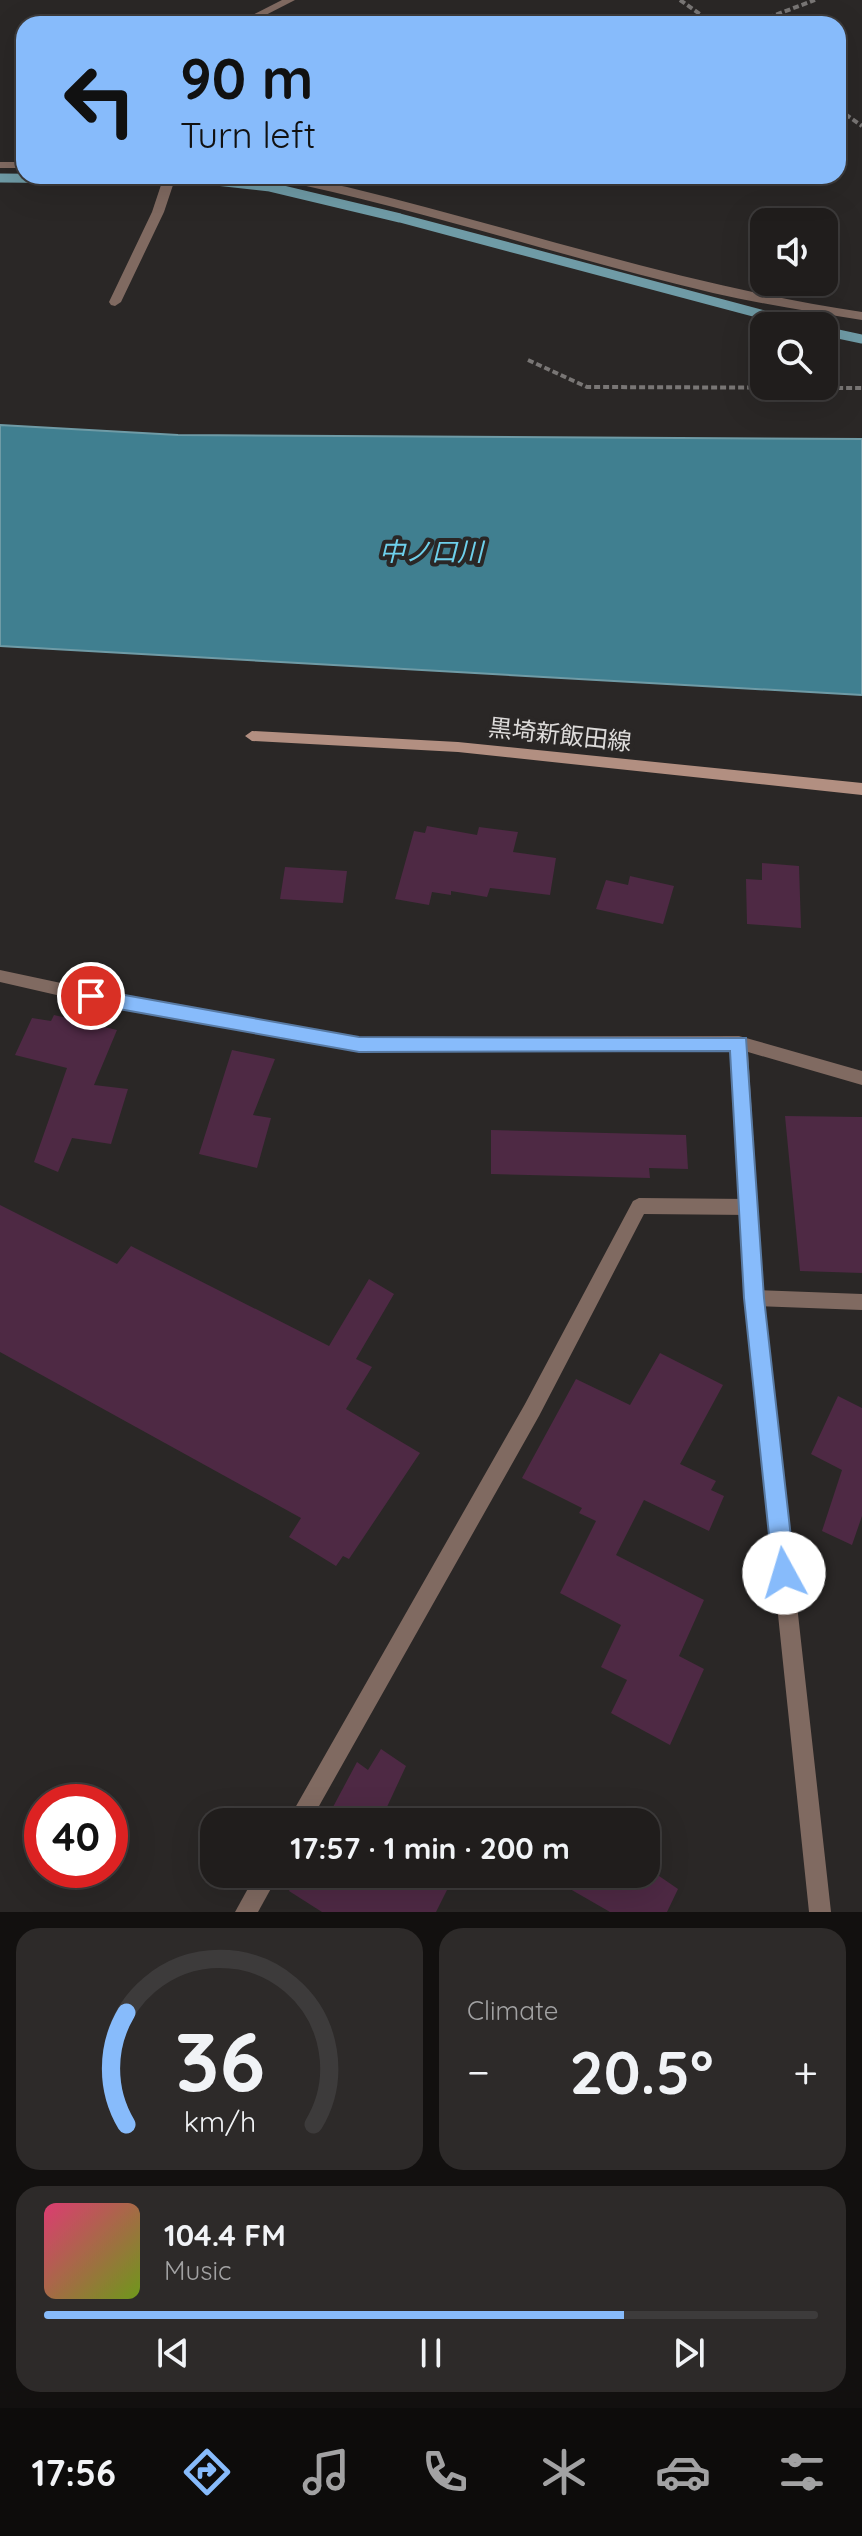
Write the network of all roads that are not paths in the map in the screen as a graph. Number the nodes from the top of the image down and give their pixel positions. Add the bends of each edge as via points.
1 (290, 0) edge
2 (257, 16) edge
3 (167, 184) edge
4 (307, 184) edge
5 (115, 302) dead end
6 (862, 316) edge
7 (252, 736) dead end
8 (862, 789) edge
9 (0, 976) edge
10 (739, 1043) junction
11 (862, 1078) edge
12 (749, 1207) junction
13 (754, 1298) junction
14 (862, 1302) edge
15 (306, 1808) edge
16 (260, 1888) edge
17 (246, 1912) edge
18 (820, 1912) edge

1 - 2 street
3 - 5 street
4 - 6 street via 750,297
7 - 8 main road, 黒埼新飯田線 via 458,747
9 - 10 street via 359,1044
10 - 11 street
10 - 12 street
12 - 13 street
12 - 15 street via 639,1206 532,1410
13 - 14 street
13 - 18 street
16 - 17 street

